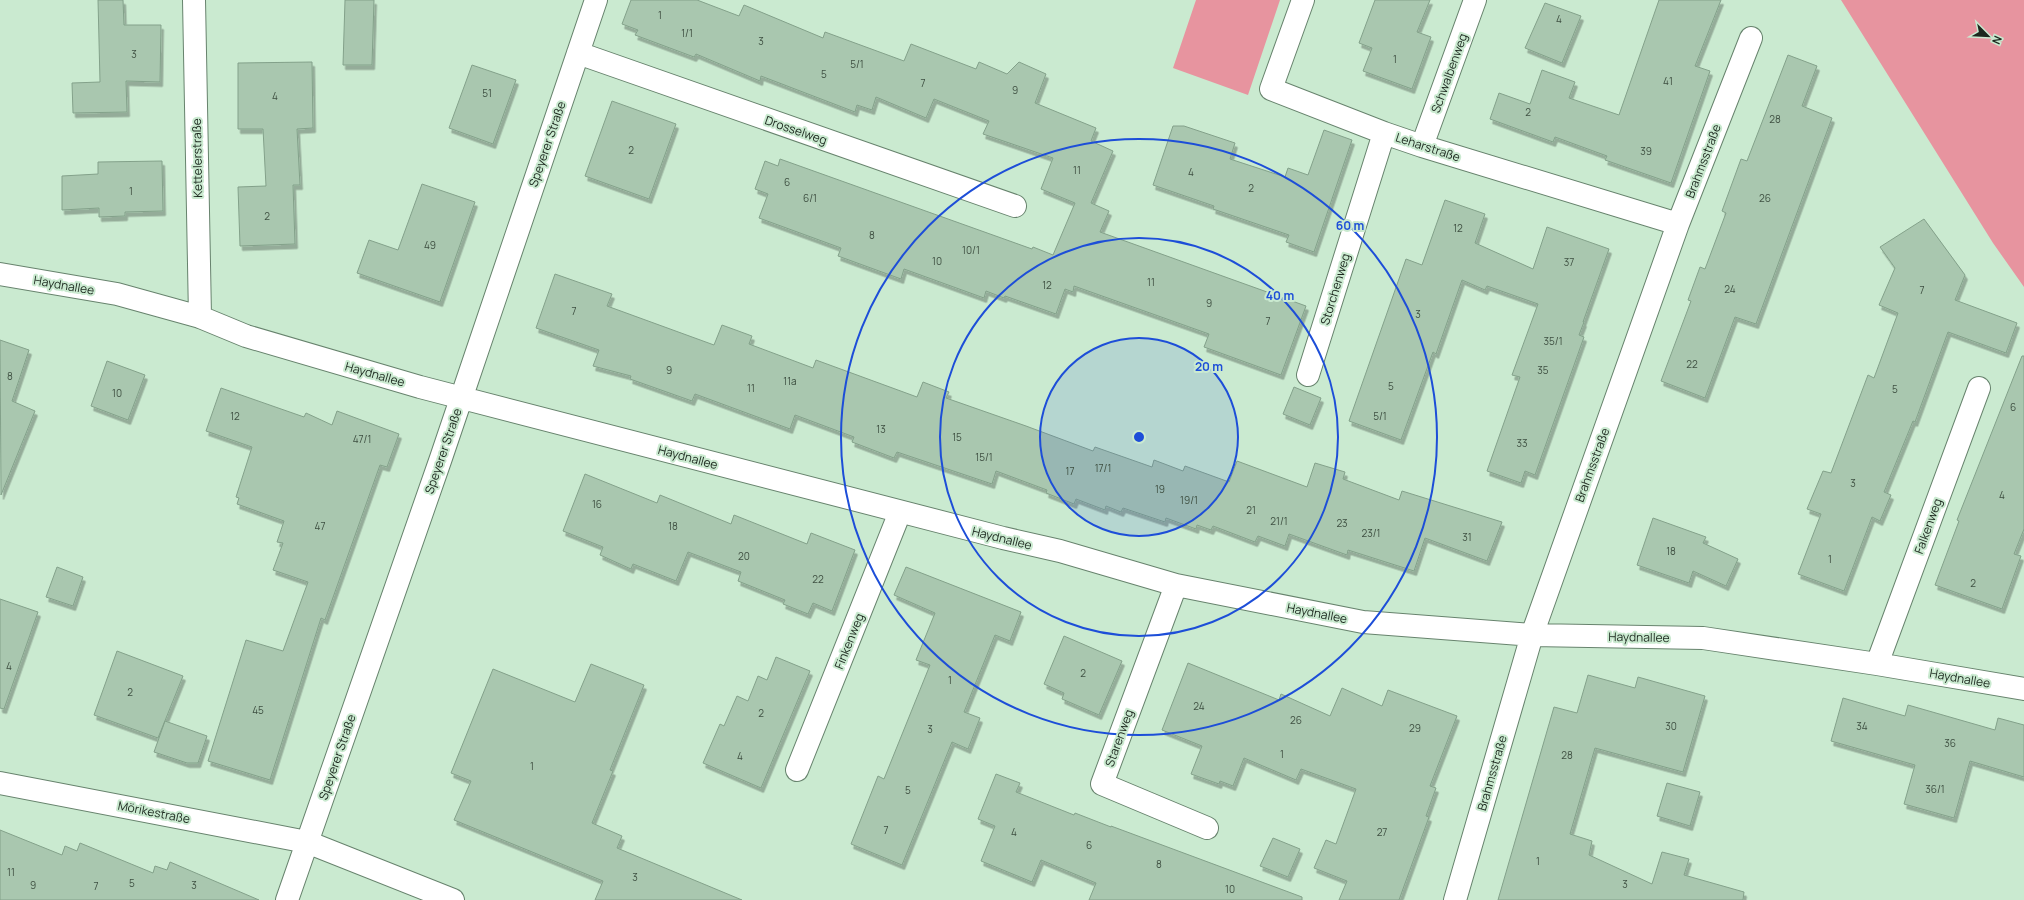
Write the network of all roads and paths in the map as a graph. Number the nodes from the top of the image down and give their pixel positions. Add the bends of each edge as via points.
1 (194, 0) edge
2 (596, 0) edge
3 (1304, 0) edge
4 (1475, 0) edge
5 (1751, 38) dead end
6 (578, 53) junction
7 (1384, 133) junction
8 (1422, 146) junction
9 (1014, 206) dead end
10 (1678, 224) junction
11 (0, 274) edge
12 (200, 317) junction
13 (1308, 375) dead end
14 (1979, 388) dead end
15 (460, 398) junction
16 (900, 512) junction
17 (1176, 585) junction
18 (1532, 635) junction
19 (1877, 664) junction
20 (2024, 689) edge
21 (798, 770) dead end
22 (0, 783) edge
23 (1206, 828) dead end
24 (307, 842) junction
25 (287, 900) edge
26 (453, 900) edge
27 (1455, 900) edge

1 - 12 street, Kettelerstraße
2 - 6 street, Speyerer Straße
3 - 7 street, Leharstraße via 1271,89
4 - 8 street, Schwalbenweg
5 - 10 street, Brahmsstraße
6 - 9 street, Drosselweg
6 - 15 street, Speyerer Straße
7 - 8 street, Leharstraße
7 - 13 street, Storchenweg
8 - 10 street, Leharstraße
10 - 18 street, Brahmsstraße
11 - 12 street, Haydnallee via 117,294
12 - 15 street, Haydnallee via 246,336
14 - 19 street, Falkenweg
15 - 16 street, Haydnallee
15 - 24 street, Speyerer Straße
16 - 17 street, Haydnallee via 1060,552
16 - 21 street, Finkenweg
17 - 18 street, Haydnallee via 1363,622
17 - 23 street, Starenweg via 1102,784
18 - 19 street, Haydnallee via 1703,638
18 - 27 street, Brahmsstraße
19 - 20 street, Haydnallee
22 - 24 street, Mörikestraße
24 - 25 street, Speyerer Straße
24 - 26 street, Mörikestraße

